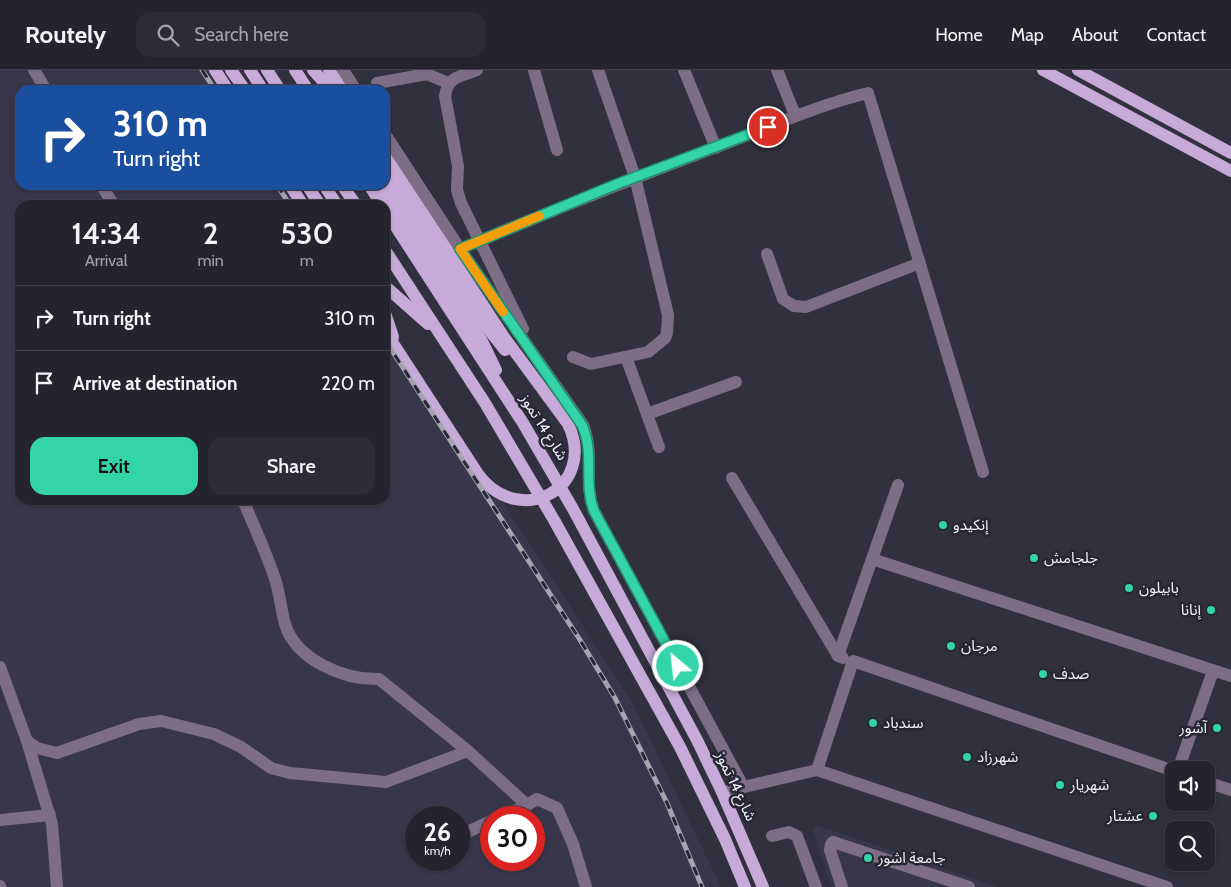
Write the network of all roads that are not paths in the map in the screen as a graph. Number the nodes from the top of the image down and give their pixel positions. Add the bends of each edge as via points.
1 (34, 70) edge
2 (215, 70) edge
3 (232, 70) edge
4 (267, 70) edge
5 (295, 70) edge
6 (313, 70) edge
7 (329, 70) edge
8 (343, 70) edge
9 (477, 70) edge
10 (534, 70) edge
11 (598, 70) edge
12 (684, 70) edge
13 (777, 70) edge
14 (1043, 70) edge
15 (1078, 70) edge
16 (251, 71) edge
17 (376, 83) dead end
18 (448, 83) junction
19 (43, 85) edge
20 (225, 85) edge
21 (242, 85) edge
22 (260, 85) edge
23 (277, 85) edge
24 (305, 85) edge
25 (320, 85) edge
26 (326, 85) edge
27 (339, 85) edge
28 (353, 85) edge
29 (795, 115) junction
30 (390, 142) edge
31 (716, 148) junction
32 (557, 150) dead end
33 (1231, 153) edge
34 (390, 164) edge
35 (1231, 171) edge
36 (635, 177) junction
37 (390, 180) edge
38 (384, 190) edge
39 (390, 218) edge
40 (478, 241) junction
41 (460, 249) junction
42 (766, 254) dead end
43 (390, 258) edge
44 (920, 263) junction
45 (390, 290) edge
46 (390, 329) edge
47 (523, 329) dead end
48 (390, 339) edge
49 (450, 349) junction
50 (573, 357) dead end
51 (626, 357) junction
52 (408, 366) junction
53 (736, 382) dead end
54 (550, 397) junction
55 (647, 414) junction
56 (523, 423) junction
57 (659, 447) dead end
58 (983, 472) dead end
59 (732, 478) dead end
60 (898, 485) dead end
61 (245, 505) edge
62 (872, 559) junction
63 (838, 656) junction
64 (853, 661) junction
65 (0, 667) edge
66 (1213, 671) junction
67 (1231, 676) edge
68 (27, 740) junction
69 (468, 751) junction
70 (1181, 761) edge
71 (1165, 768) edge
72 (817, 770) junction
73 (1215, 785) edge
74 (743, 786) junction
75 (1231, 790) edge
76 (722, 792) junction
77 (527, 805) joint
78 (50, 815) junction
79 (0, 820) edge
80 (772, 836) dead end
81 (57, 887) edge
82 (586, 887) edge
83 (745, 887) edge
84 (763, 887) edge
85 (816, 887) edge
86 (842, 887) edge
87 (968, 887) edge
88 (1167, 887) edge

1 - 19 street
2 - 20 main road
3 - 21 main road
4 - 23 main road
5 - 24 main road
6 - 25 main road
6 - 26 main road
7 - 27 main road
8 - 28 street
9 - 18 street
10 - 32 street
11 - 36 street
12 - 31 street
13 - 29 street
14 - 35 main road
15 - 33 main road
16 - 22 main road
17 - 18 street via 427,74
18 - 40 street via 445,96 458,166 457,190
29 - 31 street
29 - 44 street via 868,93
30 - 41 street
31 - 36 street
34 - 54 main road via 509,345
36 - 40 street
36 - 51 street via 668,326 665,338 648,352
37 - 54 main road via 493,337
38 - 56 main road via 482,341
39 - 56 main road, شارع 14 تموز
40 - 41 street
40 - 47 street
41 - 74 street via 582,425 590,451 588,490 594,511
42 - 44 street via 783,299 794,306 806,307
43 - 49 main road
44 - 58 street
45 - 49 main road
46 - 52 main road
48 - 52 main road
49 - 83 main road via 549,512 680,747
50 - 51 street via 591,364
51 - 55 street
52 - 54 main road via 484,482 500,495 510,498 530,500 549,494 564,481 574,463 573,433
53 - 55 street
55 - 57 street
56 - 76 main road, شارع 14 تموز via 574,509
59 - 63 street
60 - 62 street
61 - 69 street via 275,578 285,624 296,643 335,672 362,680 379,679
62 - 63 street
62 - 66 street
63 - 64 street
64 - 71 street
64 - 72 street
65 - 68 street
66 - 67 street
66 - 70 street
68 - 69 street via 37,748 57,754 139,724 161,721 214,734 241,747 271,768 290,773 386,782
68 - 78 street
69 - 77 street
72 - 74 street
72 - 88 street
73 - 75 street
74 - 76 street
76 - 84 main road, شارع 14 تموز
77 - 82 street via 537,799 557,808 573,844
78 - 79 street
78 - 81 street
80 - 85 street via 788,832 798,836
86 - 87 street via 830,850 833,842

